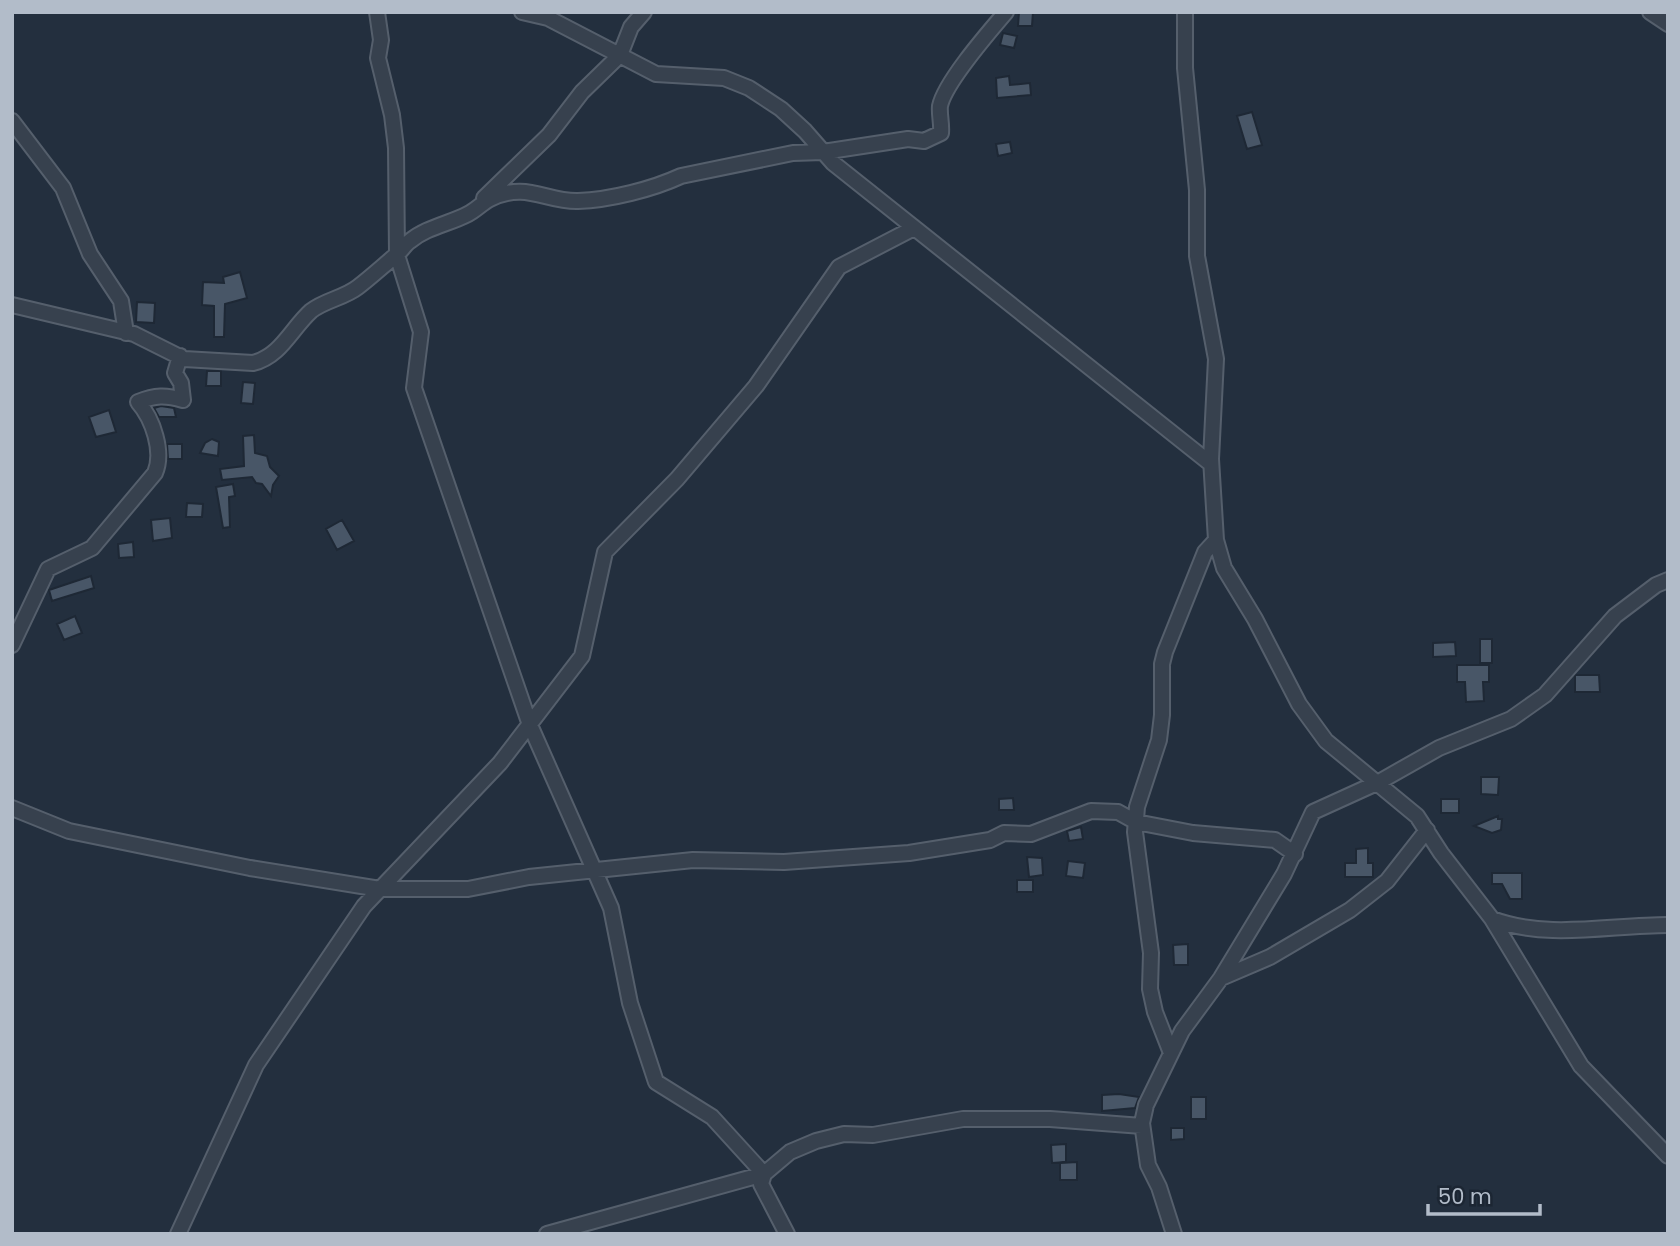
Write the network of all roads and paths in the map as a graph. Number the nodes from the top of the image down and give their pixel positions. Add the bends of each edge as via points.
1 (377, 12) edge
2 (522, 12) edge
3 (644, 12) edge
4 (1006, 12) edge
5 (1185, 12) edge
6 (1650, 12) edge
7 (1668, 24) edge
8 (620, 55) junction
9 (12, 121) edge
10 (823, 152) junction
11 (468, 214) junction
12 (914, 228) junction
13 (397, 255) junction
14 (12, 305) edge
15 (126, 333) junction
16 (180, 356) junction
17 (1211, 464) junction
18 (1216, 540) junction
19 (1668, 580) edge
20 (12, 645) edge
21 (530, 725) junction
22 (1379, 782) junction
23 (12, 808) edge
24 (1136, 822) junction
25 (1427, 830) junction
26 (1295, 854) junction
27 (594, 872) junction
28 (380, 890) junction
29 (1492, 919) junction
30 (1668, 925) edge
31 (1221, 978) junction
32 (1171, 1053) junction
33 (1142, 1126) junction
34 (1668, 1156) edge
35 (764, 1174) junction
36 (178, 1234) edge
37 (547, 1234) edge
38 (787, 1234) edge
39 (1174, 1234) edge

1 - 13 street via 378,58 396,148
2 - 8 street via 548,18
3 - 8 street via 631,27
4 - 10 street via 951,82 940,107 941,133 924,141 908,139
5 - 17 street via 1185,68 1197,190 1195,237 1216,359
6 - 7 street
8 - 10 street via 656,74 724,78 750,88 781,109
8 - 11 street via 582,92 549,135
9 - 15 street via 63,188 90,254 121,302
10 - 11 street via 793,153 699,172 590,200 506,193
10 - 12 street
11 - 13 street via 410,241
12 - 17 street
12 - 21 street via 839,267 755,386 677,478 605,552 582,656
13 - 16 street via 357,288 320,305 263,361
13 - 21 street via 421,332 414,388
14 - 15 street
15 - 16 street
16 - 20 street via 175,373 183,400 166,395 138,402 147,413 156,443 155,473 92,548 48,569
17 - 18 street
18 - 22 street via 1224,568 1299,704 1326,741
18 - 24 street via 1205,552 1162,664 1159,740 1143,782
19 - 22 street via 1615,616 1533,704
21 - 27 street
21 - 28 street
22 - 25 street
22 - 26 street via 1313,812
23 - 28 street via 69,831
24 - 26 street via 1193,833 1275,840
24 - 27 street via 1118,812 1091,811 1031,834 1004,833 990,840 909,853 784,862 693,860
24 - 32 street via 1151,953 1150,989
25 - 29 street
25 - 31 street via 1387,881 1350,910 1270,957
26 - 31 street
27 - 28 street via 529,877 468,889
27 - 35 street via 611,908 630,1003 656,1083 712,1117
28 - 36 street via 364,906 256,1065
29 - 30 street via 1527,929
29 - 34 street via 1581,1066
31 - 32 street
32 - 33 street via 1146,1105
33 - 35 street via 963,1119 816,1141 790,1152
33 - 39 street via 1148,1165
35 - 37 street
35 - 38 street via 761,1184

